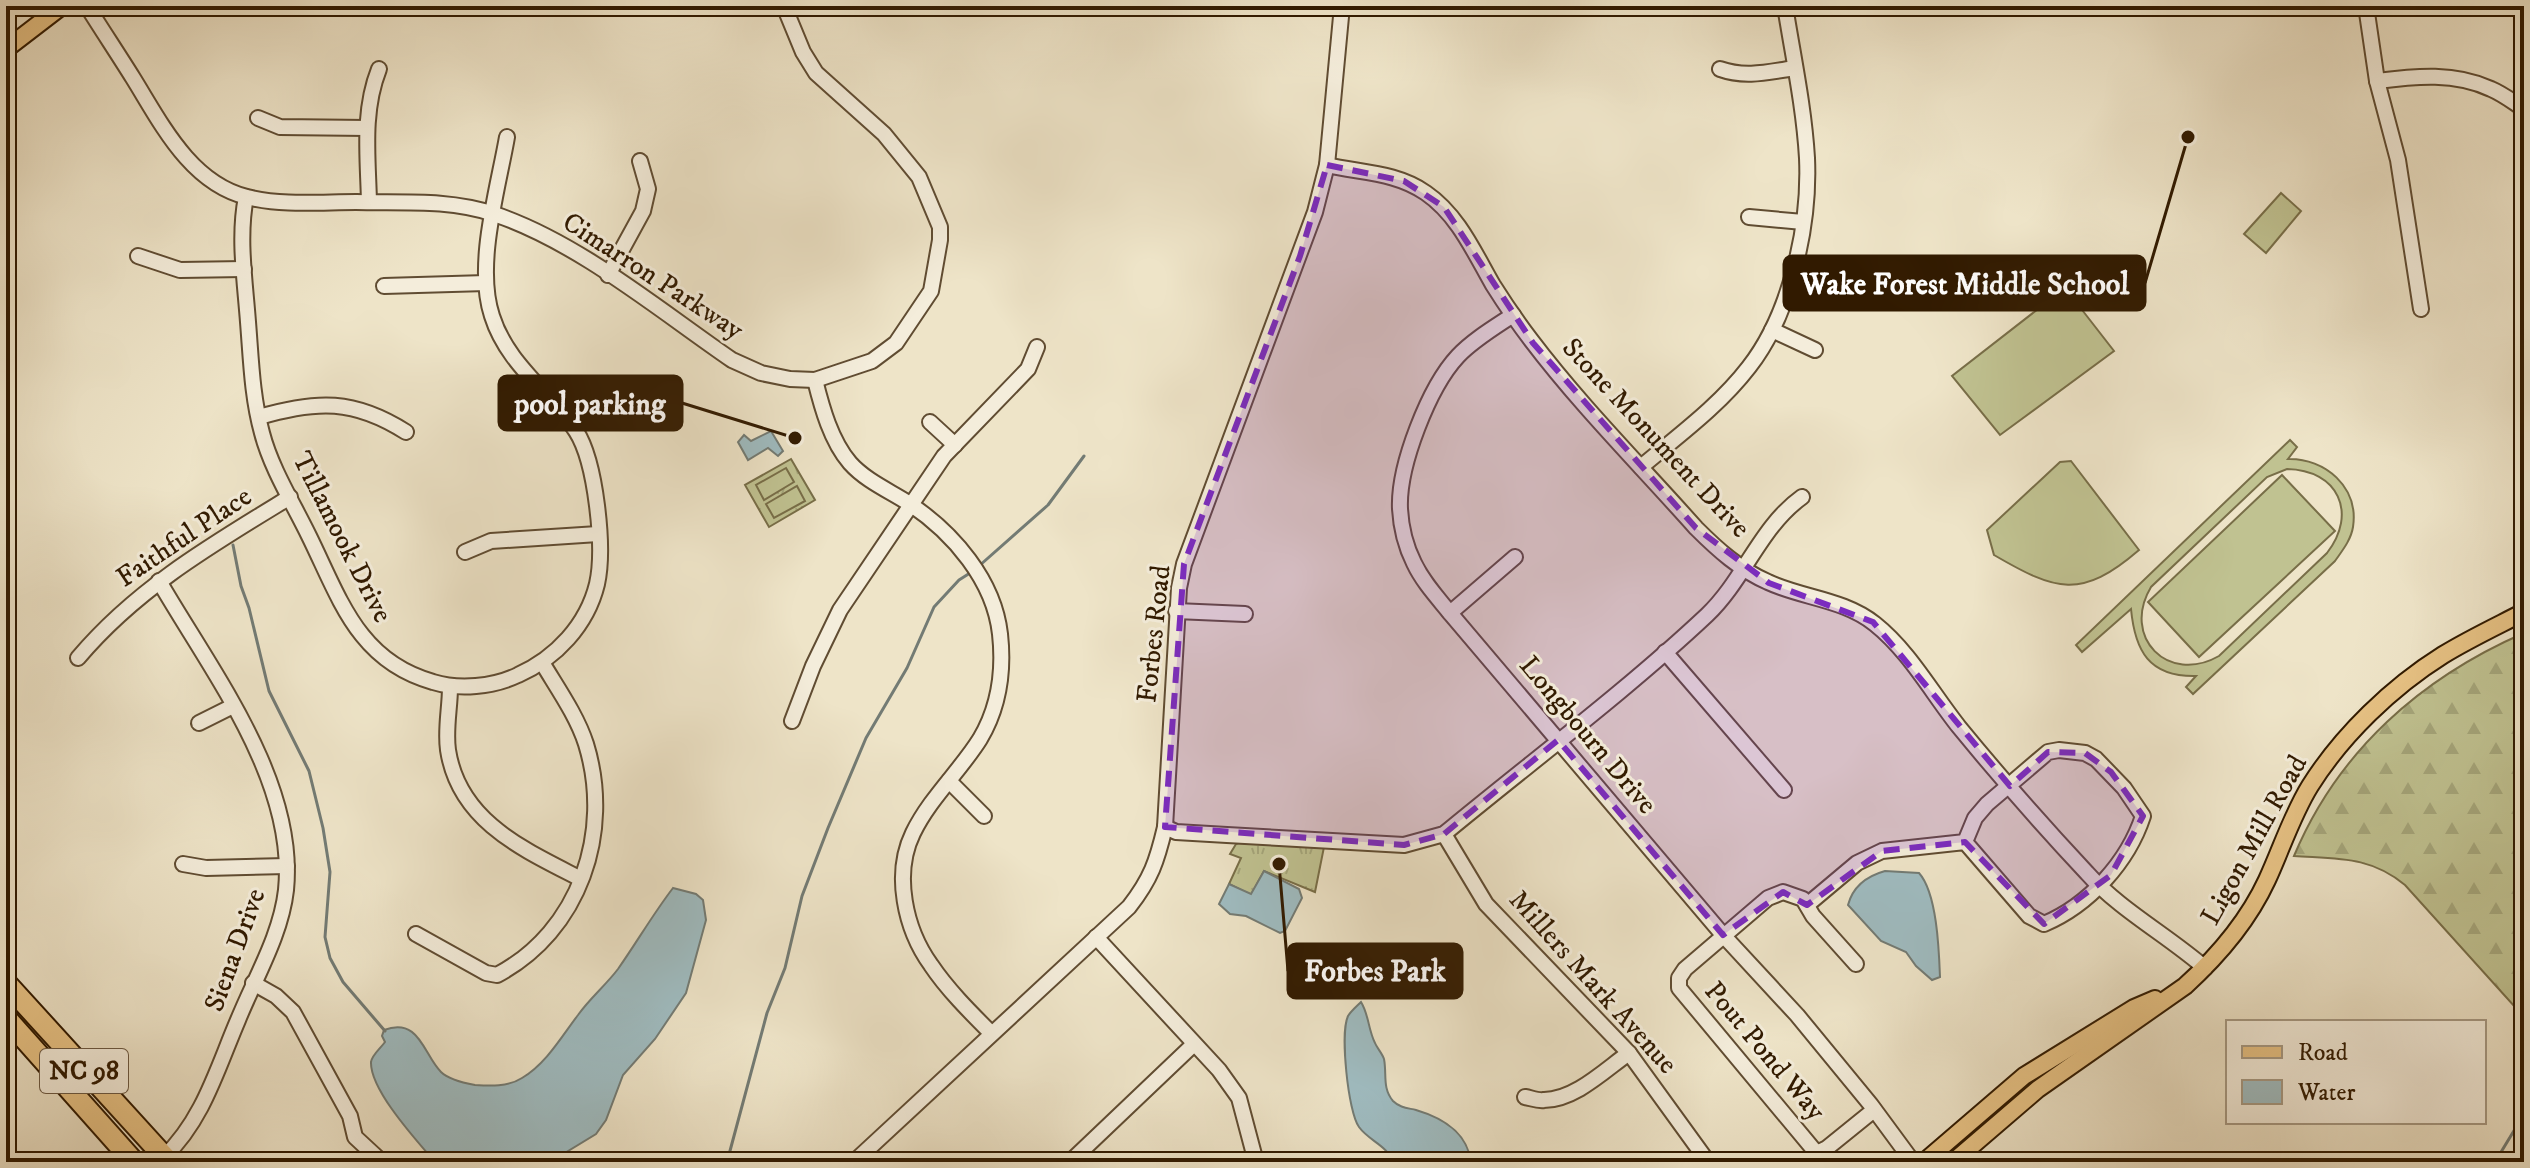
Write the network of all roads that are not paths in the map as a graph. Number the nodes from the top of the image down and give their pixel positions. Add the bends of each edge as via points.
1 (62, 6) edge
2 (87, 6) edge
3 (784, 6) edge
4 (796, 6) edge
5 (1342, 6) edge
6 (1785, 6) edge
7 (2366, 6) edge
8 (793, 25) junction
9 (6, 49) edge
10 (1795, 68) junction
11 (379, 69) dead end
12 (1720, 69) dead end
13 (2377, 81) junction
14 (2524, 109) edge
15 (258, 118) dead end
16 (367, 128) junction
17 (507, 137) dead end
18 (640, 161) dead end
19 (1327, 165) junction
20 (246, 197) junction
21 (369, 202) junction
22 (494, 214) junction
23 (1749, 217) dead end
24 (1803, 222) junction
25 (138, 256) dead end
26 (244, 269) junction
27 (608, 275) junction
28 (486, 283) junction
29 (384, 286) dead end
30 (2421, 309) dead end
31 (1513, 315) junction
32 (1772, 330) junction
33 (1037, 347) dead end
34 (1815, 350) dead end
35 (815, 380) junction
36 (259, 417) junction
37 (930, 422) dead end
38 (406, 432) dead end
39 (955, 445) junction
40 (1641, 467) junction
41 (290, 497) junction
42 (1802, 497) dead end
43 (910, 505) junction
44 (598, 534) junction
45 (465, 552) dead end
46 (1515, 557) dead end
47 (1744, 569) junction
48 (159, 581) junction
49 (1176, 611) junction
50 (2524, 612) edge
51 (1450, 613) junction
52 (1245, 614) dead end
53 (1665, 652) junction
54 (78, 658) dead end
55 (543, 664) junction
56 (450, 687) junction
57 (233, 706) junction
58 (792, 721) dead end
59 (199, 723) dead end
60 (1558, 740) junction
61 (949, 781) junction
62 (2010, 786) junction
63 (1784, 790) dead end
64 (984, 816) dead end
65 (1165, 827) junction
66 (1444, 834) junction
67 (1965, 842) junction
68 (183, 864) dead end
69 (287, 866) junction
70 (581, 879) junction
71 (2099, 885) junction
72 (1807, 905) junction
73 (416, 934) dead end
74 (1723, 935) junction
75 (1096, 937) junction
76 (1856, 964) dead end
77 (2205, 968) junction
78 (6, 983) edge
79 (253, 983) junction
80 (2185, 986) junction
81 (6, 1018) edge
82 (991, 1033) junction
83 (1194, 1044) junction
84 (1629, 1053) junction
85 (51, 1068) junction
86 (1525, 1097) dead end
87 (1874, 1110) junction
88 (166, 1159) edge
89 (134, 1162) edge
90 (382, 1162) edge
91 (854, 1162) edge
92 (1070, 1162) edge
93 (1256, 1162) edge
94 (1708, 1162) edge
95 (1913, 1162) edge
96 (1924, 1162) edge
97 (1953, 1162) edge

1 - 9 main road
2 - 20 street, Cimarron Parkway via 176,146 200,172
3 - 8 street, Cimarron Parkway
4 - 8 street
5 - 19 street, Forbes Road
6 - 10 street
7 - 13 street
8 - 35 street, Cimarron Parkway via 816,73 907,159 940,227 931,291 896,343 872,361
10 - 12 street via 1750,75
10 - 24 street via 1807,160
11 - 16 street via 370,92
13 - 14 street via 2451,77 2491,88
13 - 30 street via 2398,160
15 - 16 street via 280,127
16 - 21 street
17 - 22 street, Tillamook Drive
18 - 27 street via 648,189 643,211
19 - 31 street, Stone Monument Drive via 1376,172 1434,199 1459,225
19 - 49 street, Forbes Road via 1300,256 1184,564
20 - 21 street, Cimarron Parkway
20 - 26 street, Tillamook Drive
21 - 22 street, Cimarron Parkway via 457,205
22 - 27 street, Cimarron Parkway via 549,236
22 - 28 street, Tillamook Drive
23 - 24 street
24 - 32 street via 1799,254
25 - 26 street via 180,270
26 - 36 street, Tillamook Drive
27 - 35 street, Cimarron Parkway via 732,360 760,373
28 - 29 street
28 - 44 street, Tillamook Drive via 502,341 576,432 587,454
31 - 40 street, Stone Monument Drive
31 - 51 street, Longbourn Drive via 1460,354 1445,372 1430,396 1402,483 1402,530 1413,561
32 - 34 street
32 - 40 street via 1731,388
33 - 39 street via 1028,369
35 - 43 street via 821,405 849,462
36 - 38 street via 301,407 346,405
36 - 41 street, Tillamook Drive
37 - 39 street
39 - 43 street
40 - 47 street, Stone Monument Drive via 1703,536
41 - 48 street, Faithful Place
41 - 56 street, Tillamook Drive via 343,606 369,645 393,666
42 - 47 street via 1783,510
43 - 58 street via 840,610
43 - 61 street via 947,532 973,564 1000,631 1003,670 995,705 981,737
44 - 45 street via 491,541
44 - 55 street, Tillamook Drive via 600,557 590,606
46 - 51 street
47 - 53 street via 1709,613
47 - 62 street, Stone Monument Drive via 1873,622
48 - 54 street, Faithful Place
48 - 57 street, Siena Drive
49 - 52 street
49 - 65 street, Forbes Road
50 - 77 main road, Ligon Mill Road via 2443,655 2335,751 2309,788 2265,884
51 - 60 street, Longbourn Drive
53 - 60 street
53 - 63 street
55 - 56 street, Tillamook Drive via 485,685
55 - 70 street via 579,727 592,767 595,833
56 - 70 street via 448,746 469,800 501,836
57 - 59 street
57 - 69 street, Siena Drive via 269,780
60 - 66 street
60 - 74 street, Longbourn Drive
61 - 64 street
61 - 82 street via 913,834 905,861 904,896 914,936 931,965
62 - 67 street via 1975,818
62 - 71 street, Stone Monument Drive
62 - 71 street via 2048,752 2059,750 2085,753 2111,772 2143,816 2126,854
65 - 66 street via 1176,832 1404,845
65 - 75 street, Forbes Road via 1147,884
66 - 84 street, Millers Mark Avenue via 1486,904
67 - 71 street via 2029,916 2044,924
67 - 72 street via 1882,851 1857,863
68 - 69 street
69 - 79 street, Siena Drive via 283,907
70 - 73 street via 558,924 497,975
71 - 77 street, Stone Monument Drive
72 - 74 street, Pout Pond Way via 1783,892
72 - 76 street
74 - 87 street, Longbourn Drive
74 - 87 street, Pout Pond Way via 1685,969 1679,988 1814,1150 1827,1148
75 - 82 street, Forbes Road
75 - 83 street
77 - 80 main road, Ligon Mill Road
78 - 88 highway, NC 98
79 - 88 street, Siena Drive via 195,1121
79 - 90 street via 293,1012 350,1116 355,1137
80 - 96 main road, Ligon Mill Road via 2134,1008 2024,1076
80 - 97 main road, Ligon Mill Road via 2038,1089
81 - 85 highway, NC 98
82 - 91 street, Forbes Road
83 - 92 street
83 - 93 street via 1239,1098
84 - 86 street via 1561,1097
84 - 94 street, Millers Mark Avenue
85 - 88 highway via 145,1154
85 - 89 highway, NC 98
87 - 95 street, Longbourn Drive

